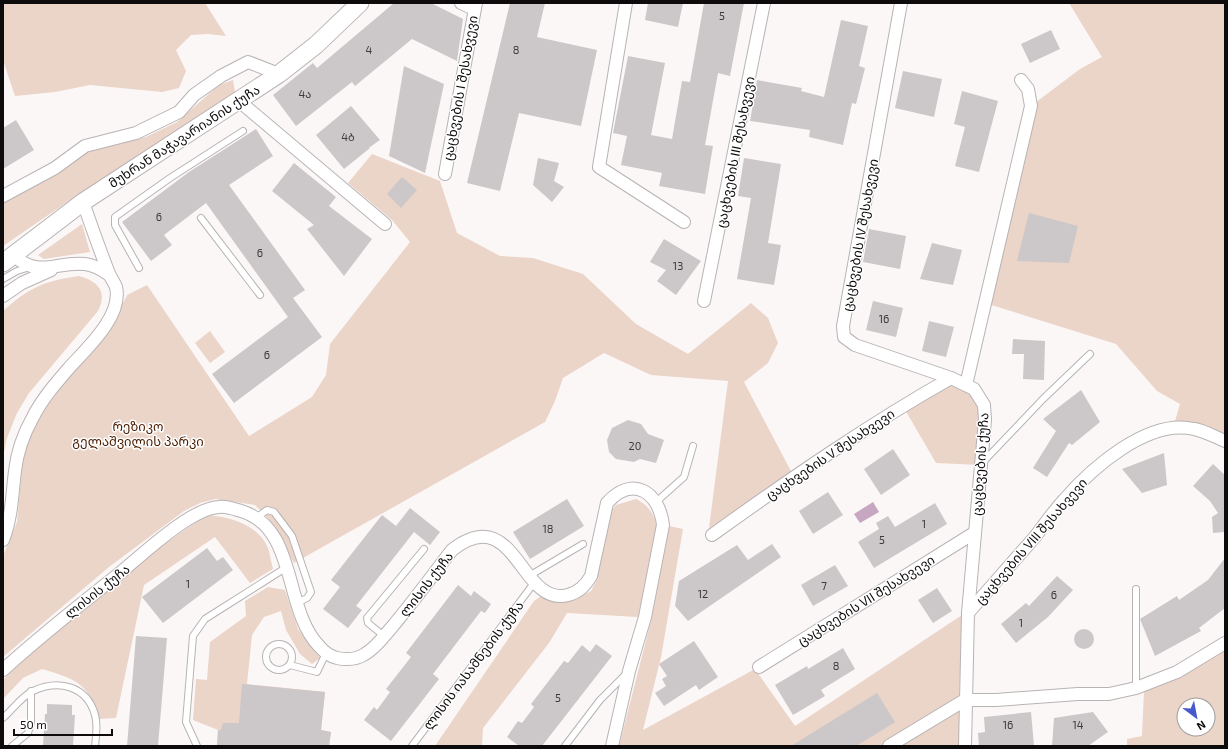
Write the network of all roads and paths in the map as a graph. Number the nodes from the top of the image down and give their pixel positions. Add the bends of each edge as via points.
1 (360, 3) edge
2 (462, 3) edge
3 (626, 3) edge
4 (764, 3) edge
5 (901, 3) edge
6 (475, 6) edge
7 (279, 74) junction
8 (1022, 80) dead end
9 (239, 101) junction
10 (243, 131) dead end
11 (445, 174) dead end
12 (3, 196) edge
13 (83, 202) junction
14 (201, 218) dead end
15 (684, 222) dead end
16 (385, 224) dead end
17 (8, 259) edge
18 (70, 265) junction
19 (30, 267) junction
20 (140, 268) dead end
21 (108, 274) junction
22 (3, 279) edge
23 (260, 295) dead end
24 (3, 296) edge
25 (704, 301) dead end
26 (1090, 354) dead end
27 (951, 378) junction
28 (966, 385) junction
29 (1225, 441) edge
30 (693, 446) dead end
31 (980, 465) junction
32 (656, 502) junction
33 (256, 518) junction
34 (5, 528) edge
35 (974, 533) junction
36 (712, 535) dead end
37 (3, 540) edge
38 (583, 544) dead end
39 (424, 549) dead end
40 (287, 567) junction
41 (531, 580) junction
42 (1136, 588) dead end
43 (297, 603) junction
44 (968, 613) junction
45 (384, 636) junction
46 (1225, 643) edge
47 (326, 653) junction
48 (290, 665) junction
49 (759, 667) dead end
50 (3, 670) edge
51 (629, 671) junction
52 (1136, 688) junction
53 (32, 692) junction
54 (965, 700) junction
55 (3, 718) edge
56 (571, 737) junction
57 (12, 746) edge
58 (95, 746) edge
59 (197, 746) edge
60 (412, 746) edge
61 (565, 746) edge
62 (571, 746) edge
63 (612, 746) edge
64 (889, 746) edge
65 (965, 746) edge

1 - 7 main road, მუხრან მაჭავარიანის ქუჩა via 316,46
2 - 6 street
3 - 15 street via 599,166
4 - 25 street, ცაცხვების III შესახვევი
5 - 27 street, ცაცხვების IV შესახვევი via 843,326 844,337 855,345
6 - 11 street, ცაცხვების I შესახვევი
7 - 9 main road, მუხრან მაჭავარიანის ქუჩა
7 - 12 street via 248,62 221,76 194,95 179,112 136,133 85,146 55,168
8 - 28 street via 1028,89 1031,106
9 - 13 main road, მუხრან მაჭავარიანის ქუჩა
9 - 16 street
10 - 20 lane via 115,217 115,225
13 - 17 main road, მუხრან მაჭავარიანის ქუჩა
13 - 21 street
14 - 23 lane
17 - 19 street
18 - 19 street
18 - 21 street via 97,266
18 - 24 street via 48,270
19 - 22 lane
21 - 34 street via 116,287 116,303 94,341 49,392 33,416 21,442 15,470 13,501
26 - 31 lane
27 - 28 street, ცაცხვების IV შესახვევი
27 - 36 street, ცაცხვების V შესახვევი via 901,406 794,476
28 - 31 street, ცაცხვების ქუჩა via 974,389 984,405
29 - 44 street, ცაცხვების VIII შესახვევი via 1193,428 1186,428 1156,431 1132,441 1099,465 1064,499
30 - 32 lane via 684,477
31 - 35 street, ცაცხვების ქუჩა
32 - 41 street, ლისის ქუჩა via 649,493 638,488 625,489 607,504 590,576 585,586 577,592 566,596 552,596
32 - 51 street via 663,526 645,617
33 - 40 street, ლისის ქუჩა via 266,526 274,538
33 - 43 lane via 267,510 274,512 292,536 311,592 307,598
33 - 50 street, ლისის ქუჩა via 246,512 219,506 205,509 192,516 48,629
34 - 37 street
35 - 44 street, ცაცხვების ქუჩა
35 - 49 street, ცაცხვების VII შესახვევი
38 - 41 lane
39 - 45 lane via 367,618 368,624
40 - 43 street, ლისის ქუჩა
40 - 59 lane via 205,619 193,636 186,722
41 - 45 street, ლისის ქუჩა via 510,550 486,537 472,538 452,550
41 - 60 lane, ლისის იასამნების ქუჩა
42 - 52 lane
43 - 47 street, ლისის ქუჩა via 301,620 312,639
44 - 54 street, ცაცხვების ქუჩა
45 - 47 street, ლისის ქუჩა via 366,654 355,659 343,659
46 - 52 street via 1177,672
47 - 48 lane via 317,672
48 - 48 lane via 282,670 273,669 267,662 268,650 279,644 287,646 292,653
51 - 56 lane via 600,700
51 - 63 street
52 - 54 street via 1109,694
53 - 55 lane
53 - 57 lane via 31,723 28,733
53 - 58 lane via 49,685 64,684 78,690 89,700 96,716
54 - 64 street
54 - 65 street, ცაცხვების ქუჩა
56 - 61 lane
56 - 62 lane

